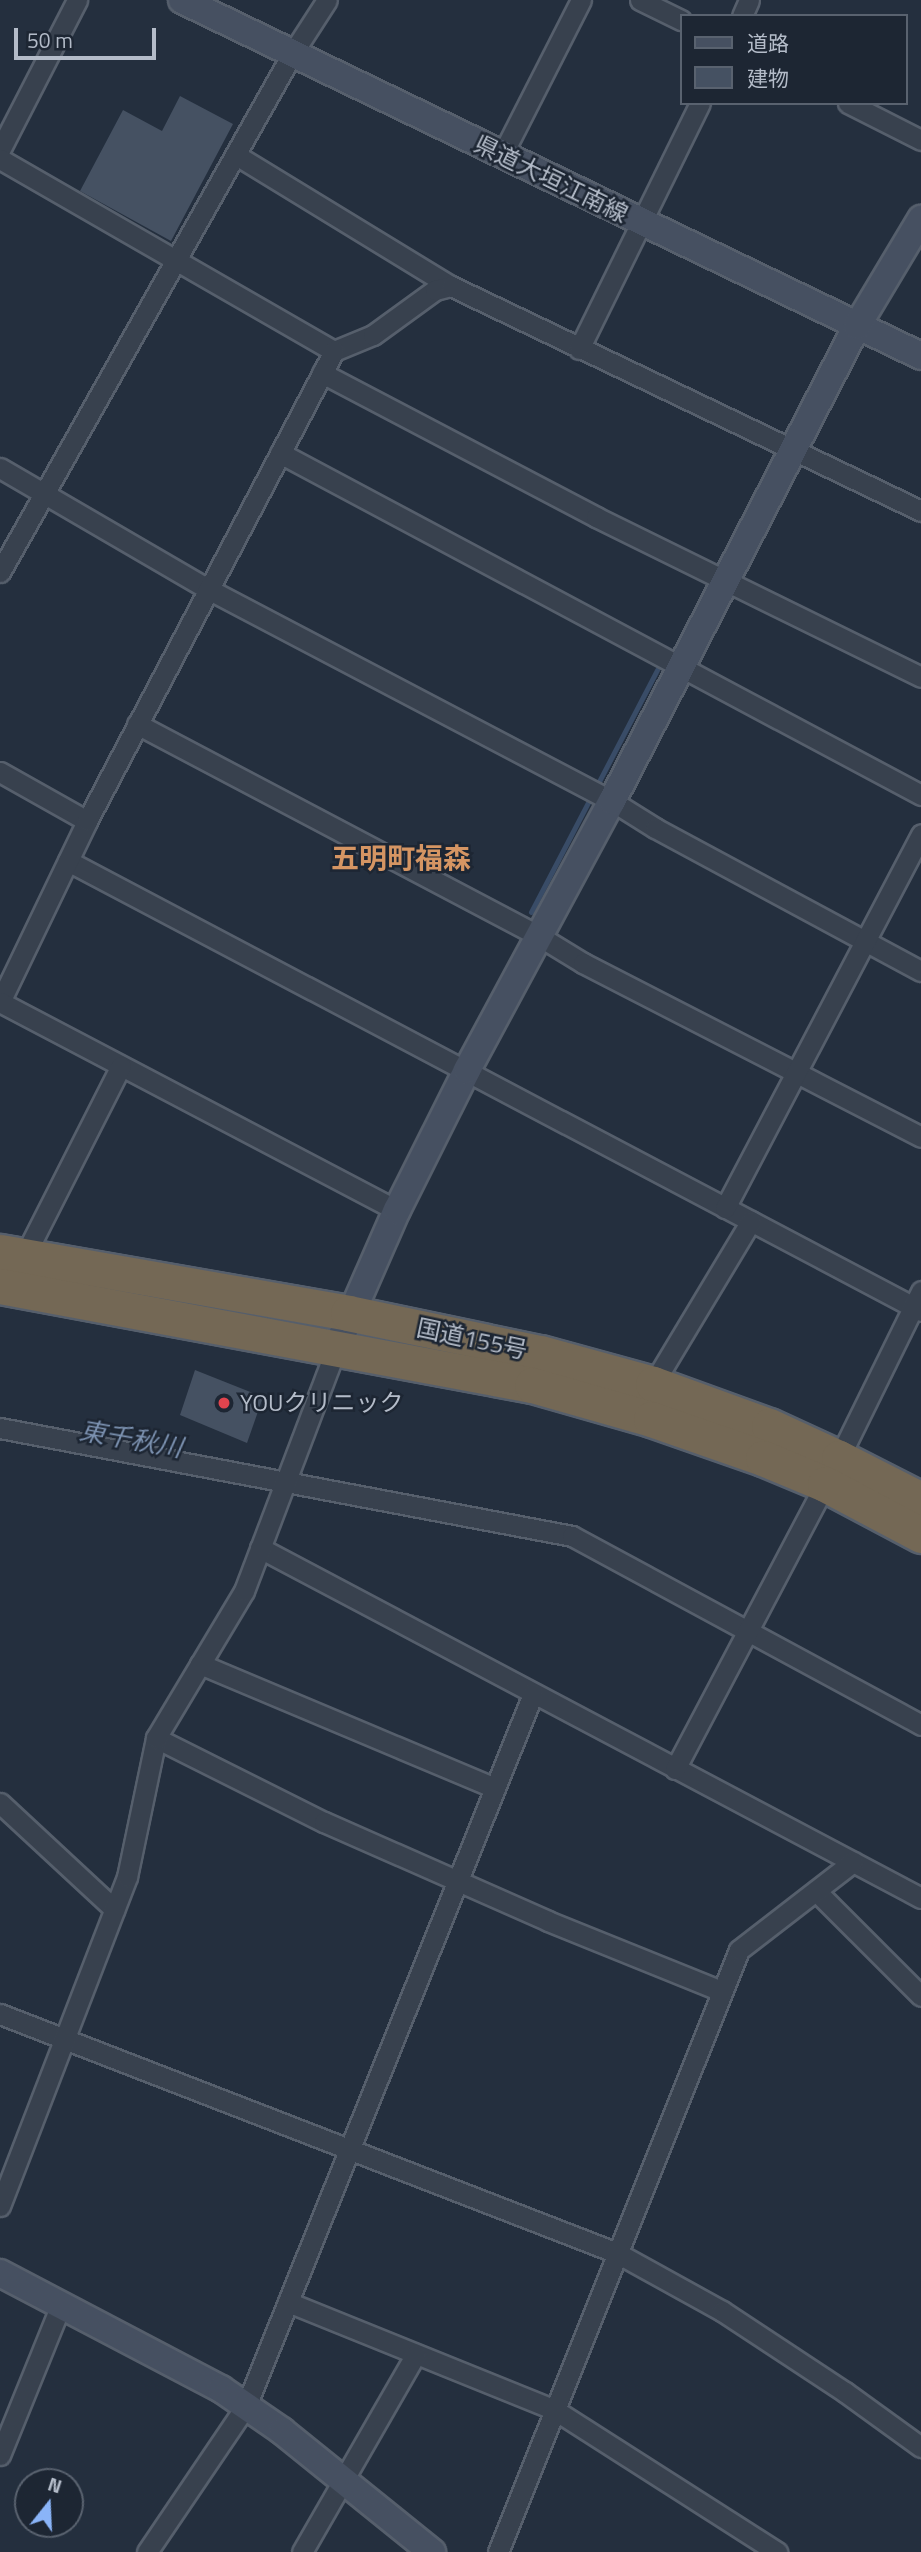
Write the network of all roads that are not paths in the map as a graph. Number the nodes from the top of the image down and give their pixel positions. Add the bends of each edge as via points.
1 (77, 0) edge
2 (181, 0) edge
3 (327, 0) edge
4 (581, 0) edge
5 (640, 0) edge
6 (680, 20) edge
7 (292, 54) junction
8 (699, 105) edge
9 (852, 105) edge
10 (921, 140) edge
11 (0, 150) edge
12 (236, 155) junction
13 (502, 155) junction
14 (0, 159) edge
15 (921, 219) edge
16 (643, 223) junction
17 (176, 260) junction
18 (451, 286) junction
19 (857, 326) junction
20 (579, 349) junction
21 (334, 351) junction
22 (921, 356) edge
23 (322, 373) junction
24 (792, 448) junction
25 (280, 453) junction
26 (0, 468) edge
27 (46, 493) junction
28 (921, 511) edge
29 (0, 572) edge
30 (726, 582) junction
31 (208, 589) junction
32 (681, 665) junction
33 (921, 677) edge
34 (138, 724) junction
35 (0, 772) edge
36 (921, 795) edge
37 (612, 801) junction
38 (87, 821) junction
39 (921, 834) edge
40 (68, 861) junction
41 (539, 936) junction
42 (866, 942) junction
43 (921, 971) edge
44 (0, 1002) edge
45 (121, 1066) junction
46 (467, 1070) junction
47 (797, 1073) junction
48 (921, 1137) edge
49 (725, 1208) junction
50 (397, 1210) junction
51 (751, 1221) junction
52 (12, 1254) edge
53 (0, 1286) edge
54 (918, 1303) edge
55 (348, 1313) junction
56 (335, 1350) junction
57 (653, 1384) junction
58 (0, 1428) edge
59 (832, 1471) junction
60 (284, 1482) junction
61 (921, 1500) edge
62 (921, 1535) edge
63 (260, 1548) junction
64 (748, 1632) junction
65 (200, 1664) junction
66 (533, 1694) junction
67 (921, 1725) edge
68 (156, 1738) junction
69 (676, 1769) junction
70 (495, 1788) junction
71 (0, 1803) edge
72 (853, 1862) junction
73 (458, 1882) junction
74 (816, 1891) junction
75 (921, 1898) edge
76 (114, 1909) junction
77 (721, 1991) junction
78 (921, 1996) edge
79 (0, 2014) edge
80 (64, 2039) junction
81 (350, 2151) junction
82 (0, 2206) edge
83 (617, 2253) junction
84 (0, 2273) edge
85 (288, 2302) junction
86 (61, 2305) junction
87 (416, 2354) junction
88 (246, 2406) junction
89 (555, 2410) junction
90 (921, 2447) edge
91 (0, 2455) edge
92 (343, 2480) junction
93 (147, 2552) edge
94 (302, 2552) edge
95 (432, 2552) edge
96 (498, 2552) edge
97 (776, 2552) edge

1 - 11 street
2 - 7 street, 県道大垣江南線
3 - 7 street
4 - 13 street
5 - 6 street
7 - 12 street
7 - 13 street, 県道大垣江南線
8 - 16 street
9 - 10 street
12 - 17 street
12 - 18 street
13 - 16 street, 県道大垣江南線
14 - 17 street
15 - 19 street
16 - 19 street, 県道大垣江南線
16 - 20 street
17 - 21 street
17 - 27 street
18 - 20 street
18 - 21 street via 435,290 373,335
19 - 22 street, 県道大垣江南線
19 - 24 street
20 - 24 street
21 - 23 street
23 - 25 street
23 - 30 street
24 - 28 street
24 - 30 street
25 - 31 street
25 - 32 street
26 - 27 street
27 - 29 street
27 - 31 street
30 - 32 street
30 - 33 street
31 - 34 street
31 - 37 street
32 - 36 street
32 - 37 street
34 - 38 street
34 - 41 street
35 - 38 street
37 - 41 street
37 - 42 street
38 - 40 street
39 - 42 street
40 - 44 street
40 - 46 street
41 - 46 street
41 - 47 street
42 - 43 street
42 - 47 street
44 - 45 street
45 - 50 street
45 - 52 street
46 - 49 street
46 - 50 street
47 - 48 street
47 - 49 street
49 - 51 street
50 - 55 street
51 - 54 street
51 - 57 street
52 - 55 highway, 国道155号
53 - 56 highway, 国道155号
54 - 59 street
55 - 56 street
55 - 57 highway, 国道155号 via 540,1353
56 - 59 highway, 国道155号 via 532,1385 763,1458
56 - 60 street
57 - 59 highway, 国道155号 via 769,1426
58 - 60 street
59 - 61 highway, 国道155号
59 - 62 highway, 国道155号
59 - 64 street
60 - 63 street
60 - 64 street via 572,1536
63 - 65 street via 244,1591
63 - 66 street
64 - 67 street
64 - 69 street
65 - 68 street
65 - 70 street
66 - 69 street
66 - 70 street
68 - 73 street via 324,1822
68 - 76 street via 127,1877
69 - 72 street
70 - 73 street
71 - 76 street
72 - 74 street
72 - 75 street
73 - 77 street
73 - 81 street
74 - 77 street via 739,1950
74 - 78 street
76 - 80 street
77 - 83 street
79 - 80 street
80 - 81 street
80 - 82 street
81 - 83 street
81 - 85 street
83 - 89 street
83 - 90 street via 722,2311
84 - 86 street
85 - 87 street
85 - 88 street
86 - 88 street
86 - 91 street
87 - 89 street
87 - 92 street
88 - 92 street
88 - 93 street
89 - 96 street
89 - 97 street
92 - 94 street
92 - 95 street

